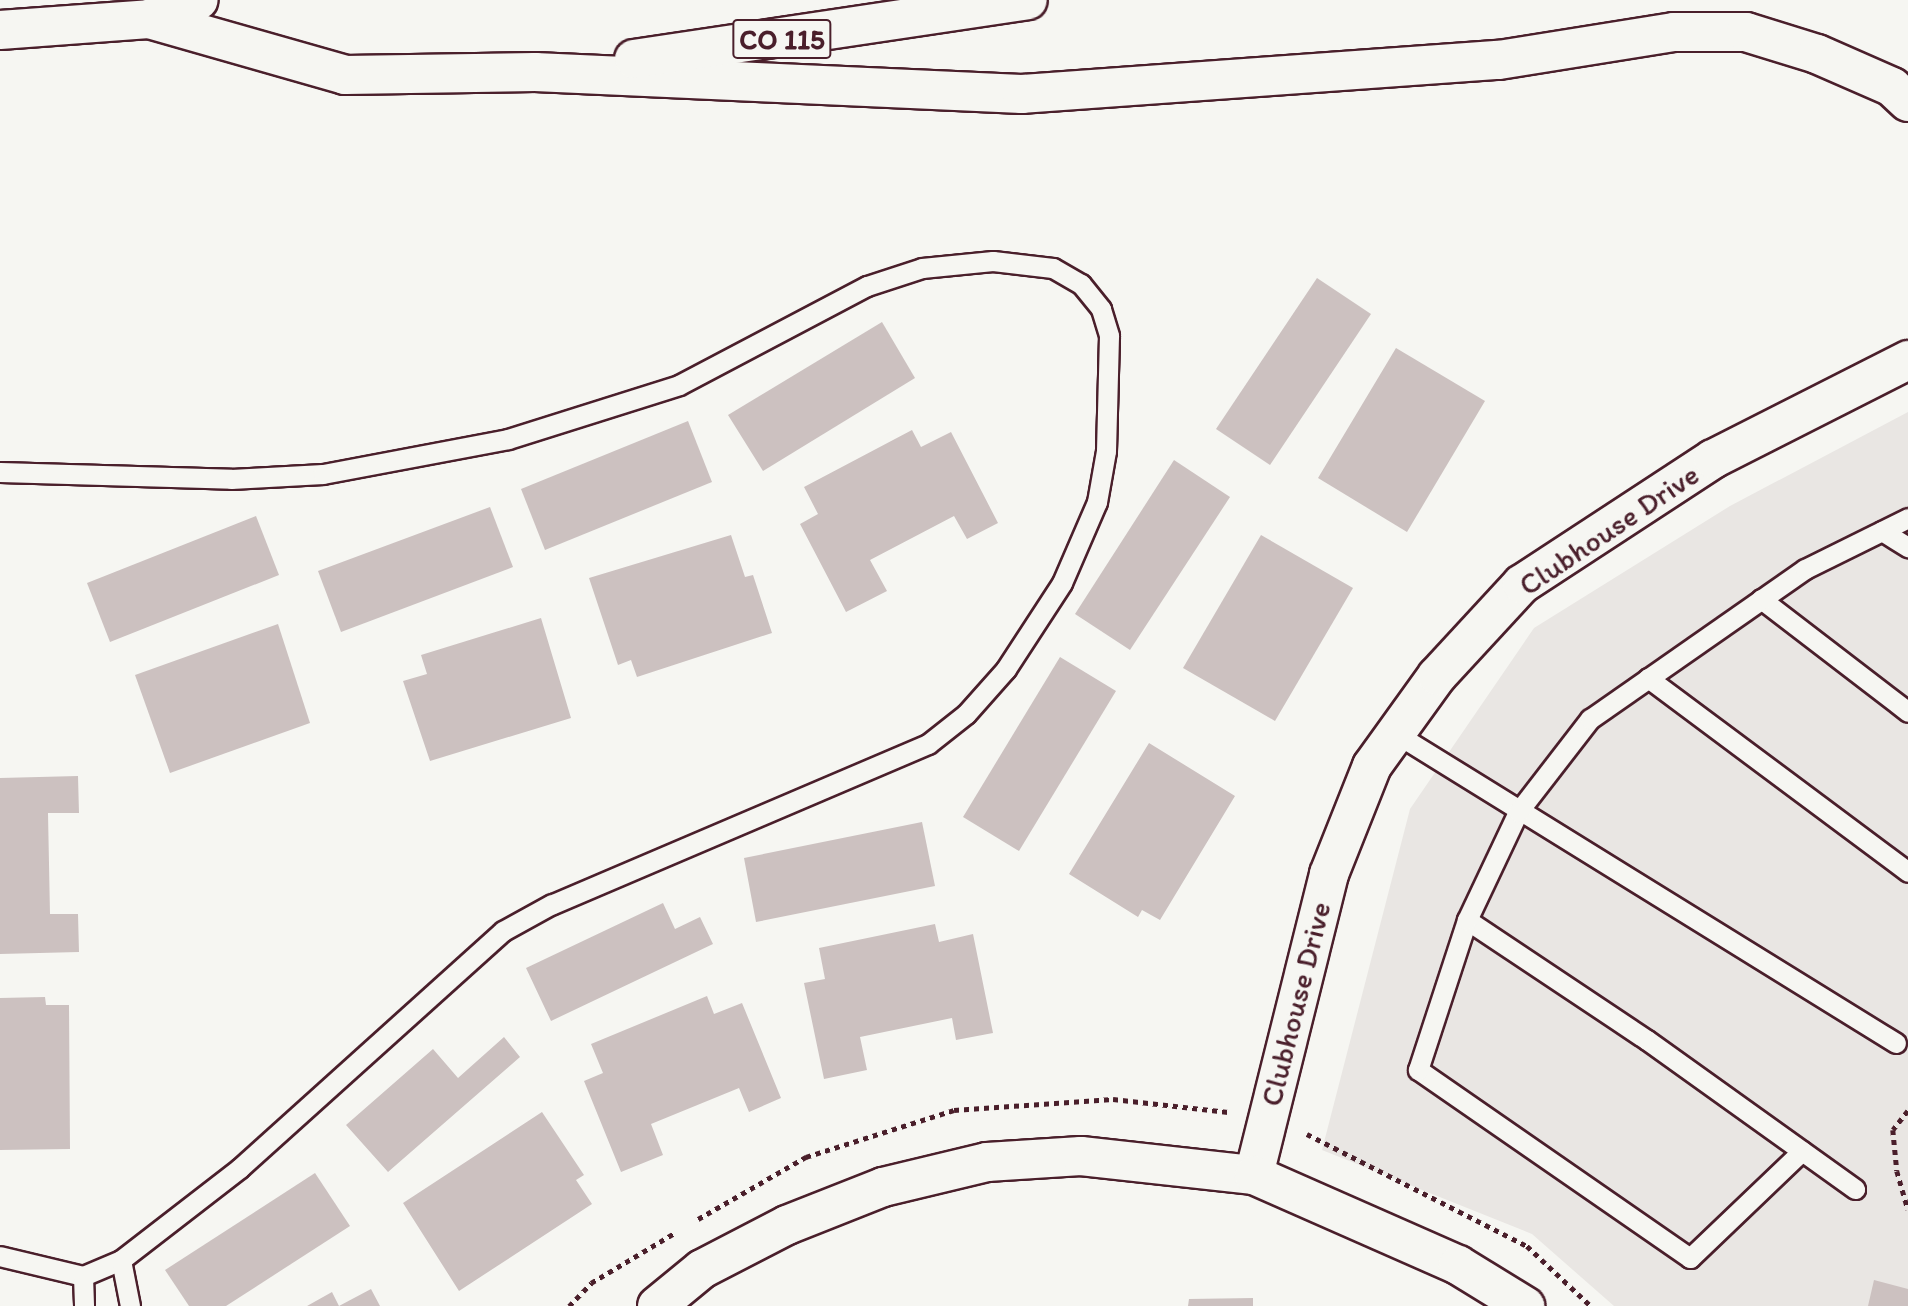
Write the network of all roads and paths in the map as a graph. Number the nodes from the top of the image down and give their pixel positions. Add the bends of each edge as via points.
1 (199, 0) edge
2 (1028, 0) edge
3 (149, 19) junction
4 (0, 30) edge
5 (535, 72) junction
6 (1908, 102) edge
7 (1908, 360) edge
8 (0, 472) edge
9 (1908, 518) edge
10 (1882, 531) junction
11 (1908, 547) edge
12 (1761, 599) junction
13 (1648, 678) junction
14 (1908, 712) edge
15 (1395, 733) junction
16 (1518, 813) junction
17 (1908, 872) edge
18 (1467, 920) junction
19 (1896, 1043) dead end
20 (1908, 1111) edge
21 (1802, 1152) junction
22 (1254, 1175) junction
23 (1854, 1189) dead end
24 (1908, 1209) edge
25 (0, 1256) edge
26 (121, 1260) junction
27 (83, 1276) junction
28 (84, 1306) edge
29 (131, 1306) edge
30 (657, 1306) edge
31 (1525, 1306) edge

1 - 3 main road, CO 115
2 - 5 main road, CO 115
3 - 4 main road, CO 115
3 - 5 main road, CO 115 via 345,75
5 - 6 main road via 1022,94 1499,60 1674,32 1746,32 1817,54 1892,87
7 - 15 main road, Clubhouse Drive via 1713,459 1522,584 1437,676
8 - 26 lane via 231,479 323,474 508,439 679,385 867,286 922,268 993,261 1054,268 1080,284 1101,309 1109,336 1106,451 1097,502 1062,583 1006,669 966,714 928,744 552,904 503,931 240,1168
9 - 10 lane
10 - 11 lane
10 - 12 lane via 1805,569
12 - 13 lane
12 - 14 lane
13 - 16 lane via 1590,719
13 - 17 lane
15 - 16 lane
15 - 22 main road, Clubhouse Drive via 1372,766 1329,874
16 - 18 lane
16 - 19 lane
18 - 21 lane via 1647,1040
18 - 21 lane via 1418,1070 1690,1258
20 - 24 path via 1893,1130 1897,1171
21 - 23 lane
22 - 30 main road via 1081,1156 987,1162 883,1187 787,1225 702,1269
22 - 31 main road via 1458,1265
25 - 27 lane
26 - 27 lane
26 - 29 lane
27 - 28 lane

